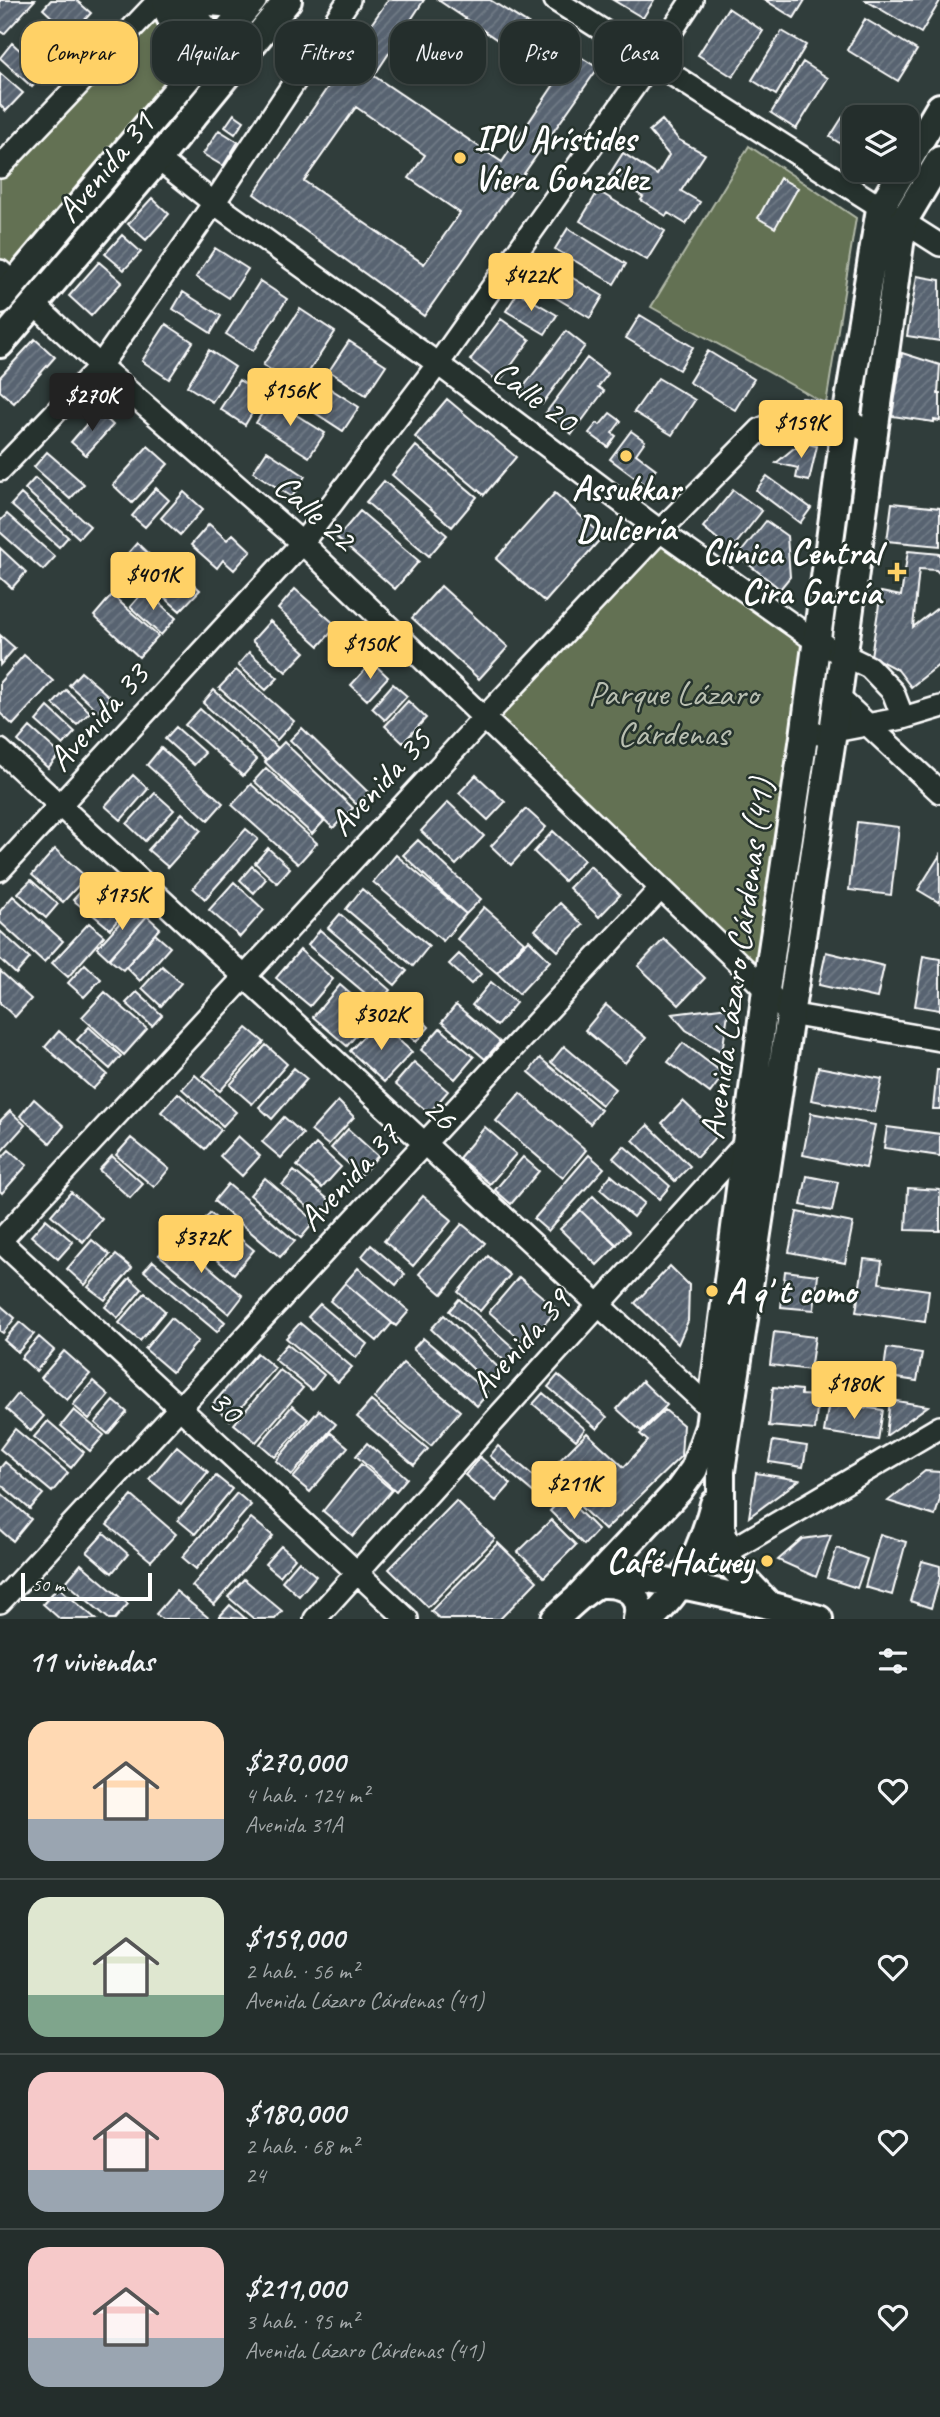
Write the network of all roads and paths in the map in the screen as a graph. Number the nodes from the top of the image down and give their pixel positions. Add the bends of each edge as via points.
1 (159, 0) edge
2 (166, 0) edge
3 (173, 0) edge
4 (188, 0) edge
5 (252, 0) edge
6 (288, 0) edge
7 (349, 0) edge
8 (555, 0) edge
9 (691, 0) edge
10 (173, 21) edge
11 (198, 21) edge
12 (235, 21) edge
13 (678, 21) edge
14 (594, 25) edge
15 (682, 80) edge
16 (182, 84) edge
17 (214, 84) edge
18 (636, 84) edge
19 (212, 92) junction
20 (940, 107) edge
21 (919, 142) edge
22 (158, 159) junction
23 (940, 160) edge
24 (0, 167) edge
25 (900, 182) edge
26 (214, 203) junction
27 (891, 216) junction
28 (940, 245) edge
29 (5, 285) edge
30 (34, 304) junction
31 (0, 344) edge
32 (438, 363) junction
33 (100, 366) junction
34 (846, 419) junction
35 (872, 434) junction
36 (0, 470) edge
37 (660, 531) junction
38 (302, 543) junction
39 (817, 642) junction
40 (843, 655) junction
41 (837, 696) junction
42 (940, 707) edge
43 (484, 718) junction
44 (902, 718) junction
45 (868, 725) junction
46 (833, 732) junction
47 (804, 737) junction
48 (0, 750) edge
49 (940, 792) edge
50 (61, 807) junction
51 (0, 870) edge
52 (660, 889) junction
53 (245, 978) junction
54 (766, 990) junction
55 (789, 1014) junction
56 (940, 1040) edge
57 (775, 1110) junction
58 (746, 1143) junction
59 (425, 1144) junction
60 (0, 1241) edge
61 (598, 1306) junction
62 (178, 1407) junction
63 (712, 1410) junction
64 (940, 1427) edge
65 (721, 1478) junction
66 (727, 1553) junction
67 (357, 1573) junction
68 (679, 1585) junction
69 (589, 1590) junction
70 (756, 1601) junction
71 (0, 1602) edge
72 (649, 1617) edge
73 (315, 1619) edge
74 (407, 1619) edge
75 (555, 1619) edge
76 (819, 1619) edge

1 - 24 street
2 - 10 main road
3 - 11 main road
4 - 5 main road via 233,4
5 - 12 main road, Avenida 31
6 - 19 main road, Avenida 31
7 - 26 street
8 - 14 street
9 - 13 street, Avenida 33
15 - 27 street
16 - 29 main road, Avenida 31
17 - 19 main road
18 - 32 street, Avenida 33
19 - 22 main road, Avenida 31
20 - 21 main road
22 - 26 street, Calle 20
22 - 30 main road, Avenida 31
23 - 27 main road, Avenida Lázaro Cárdenas (41)
25 - 27 main road, Avenida Lázaro Cárdenas (41)
26 - 32 street, Calle 20
26 - 33 street
27 - 28 street
27 - 34 main road, Avenida Lázaro Cárdenas (41)
27 - 35 main road, Avenida Lázaro Cárdenas (41)
30 - 31 main road, Avenida 31
30 - 33 street, Calle 22
32 - 37 street, Calle 20
32 - 38 street, Avenida 33
33 - 36 street
33 - 38 street, Calle 22
34 - 35 street, Avenida 35
34 - 37 street, Avenida 35 via 803,411 761,429
34 - 39 main road, Avenida Lázaro Cárdenas (41)
35 - 40 main road, Avenida Lázaro Cárdenas (41)
37 - 39 street, Calle 20
37 - 43 street, Avenida 35
38 - 43 street, Calle 22
38 - 50 street, Avenida 33
39 - 40 street, Calle 20
39 - 47 main road, Avenida Lázaro Cárdenas (41)
40 - 41 main road, Avenida Lázaro Cárdenas (41)
40 - 44 street, Calle 20 via 869,667 893,692
41 - 45 street
41 - 46 main road, Avenida Lázaro Cárdenas (41)
42 - 44 street
43 - 52 street, Calle 22
43 - 53 street, Avenida 35
44 - 45 street
45 - 46 street
45 - 49 street
46 - 47 street
46 - 55 main road, Avenida Lázaro Cárdenas (41)
47 - 54 main road, Avenida Lázaro Cárdenas (41)
48 - 50 street, 26
50 - 51 street, Avenida 33
50 - 53 street, 26
52 - 54 street, Calle 22
52 - 59 street, Avenida 37
53 - 59 street, 26
53 - 60 street, Avenida 35
54 - 55 street, Calle 22
54 - 58 main road, Avenida Lázaro Cárdenas (41)
55 - 56 street
55 - 57 main road, Avenida Lázaro Cárdenas (41)
57 - 58 street, Avenida 39
57 - 65 main road, Avenida Lázaro Cárdenas (41)
58 - 61 street, Avenida 39
58 - 63 main road, Avenida Lázaro Cárdenas (41)
59 - 61 street, 26
59 - 62 street, Avenida 37
60 - 62 street, 30
61 - 63 street, 26
61 - 67 street, Avenida 39
62 - 67 street, 30
62 - 71 street, Avenida 37
63 - 69 main road, Avenida Lázaro Cárdenas (41) via 694,1469
64 - 66 street
65 - 66 main road, Avenida Lázaro Cárdenas (41) via 720,1518
65 - 68 main road, Avenida Lázaro Cárdenas (41) via 703,1544
66 - 68 street
66 - 70 main road, Avenida Lázaro Cárdenas (41)
67 - 73 street, Avenida 39
67 - 74 street, 30
68 - 69 main road via 620,1576
68 - 70 main road
68 - 72 main road, Avenida Lázaro Cárdenas (41)
69 - 72 main road via 623,1586
69 - 75 main road, Avenida Lázaro Cárdenas (41)
70 - 72 main road
70 - 76 main road

